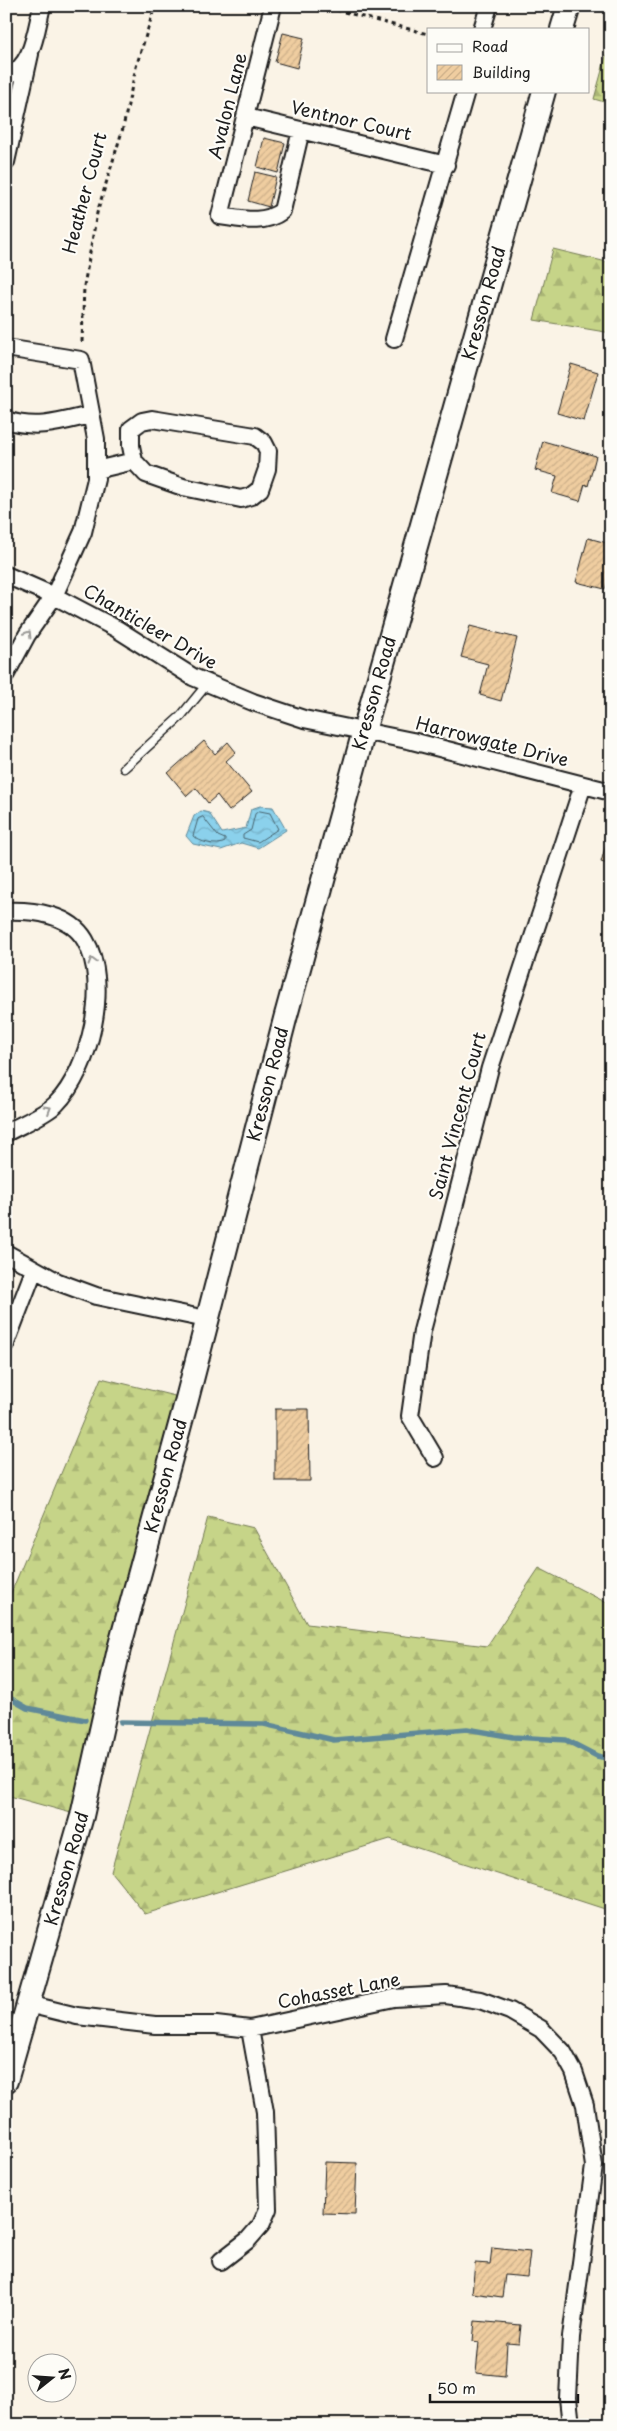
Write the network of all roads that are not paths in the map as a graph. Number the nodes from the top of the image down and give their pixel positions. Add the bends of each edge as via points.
1 (42, 6) edge
2 (273, 6) edge
3 (489, 6) edge
4 (569, 6) edge
5 (482, 28) edge
6 (562, 28) edge
7 (30, 54) junction
8 (6, 76) edge
9 (466, 92) edge
10 (544, 92) edge
11 (246, 117) junction
12 (301, 130) junction
13 (7, 154) edge
14 (446, 165) junction
15 (394, 339) dead end
16 (6, 348) edge
17 (90, 415) junction
18 (6, 420) edge
19 (134, 461) junction
20 (96, 470) junction
21 (6, 575) edge
22 (54, 596) junction
23 (6, 674) edge
24 (208, 683) junction
25 (364, 731) junction
26 (124, 768) dead end
27 (583, 785) junction
28 (611, 792) edge
29 (6, 911) edge
30 (6, 1134) edge
31 (6, 1253) edge
32 (34, 1270) junction
33 (206, 1319) junction
34 (6, 1342) edge
35 (435, 1458) dead end
36 (28, 2004) junction
37 (250, 2029) junction
38 (6, 2081) edge
39 (221, 2261) dead end
40 (572, 2425) edge

1 - 7 street
2 - 11 street, Avalon Lane
3 - 5 street
4 - 6 street
7 - 8 street via 21,67
7 - 13 street
9 - 14 street
10 - 25 street, Kresson Road
11 - 12 street, Ventnor Court
11 - 12 street, Avalon Lane via 220,216 254,221 272,218 282,211
12 - 14 street, Ventnor Court
14 - 15 street
16 - 17 street via 81,360
17 - 18 street via 46,426
17 - 20 street via 96,439
19 - 19 street via 131,429 142,421 152,420 256,436 268,451 267,469 260,489 241,499 183,487 146,474
19 - 20 street
20 - 22 street via 83,532
21 - 22 street, Chanticleer Drive
23 -> 22 street via 27,635
22 - 24 street, Chanticleer Drive
24 - 25 street, Chanticleer Drive via 304,718
24 - 26 lane via 181,716
25 - 27 street, Harrowgate Drive
25 - 33 street, Kresson Road
27 - 28 street, Harrowgate Drive
27 - 35 street, Saint Vincent Court via 490,1068 422,1331 410,1416
30 -> 29 street via 55,1105 75,1077 90,1035 98,994 85,940 74,927 52,916 27,910
31 - 32 street
32 - 33 street via 96,1296
32 - 34 street
33 - 36 street, Kresson Road via 120,1649 82,1816
36 - 37 street, Cohasset Lane via 77,2016 156,2025 216,2025
36 - 38 street, Kresson Road
37 - 39 street via 265,2112 268,2209 261,2225 248,2240
37 - 40 street, Cohasset Lane via 394,1998 446,1995 480,2000 510,2011 541,2029 563,2052 585,2105 594,2166 571,2337 568,2398

